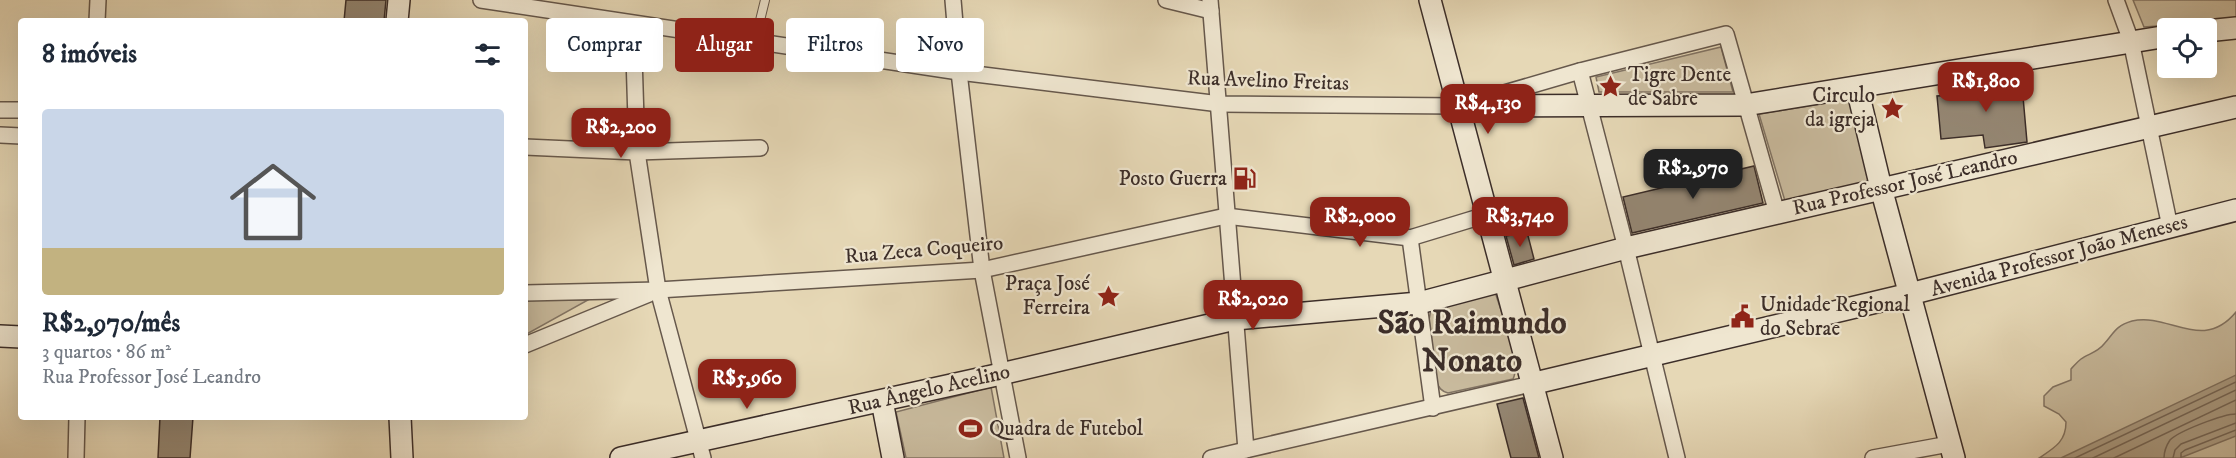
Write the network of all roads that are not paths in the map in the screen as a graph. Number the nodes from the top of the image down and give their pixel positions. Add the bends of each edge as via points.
1 (98, 0) edge
2 (399, 0) edge
3 (481, 0) edge
4 (765, 0) edge
5 (953, 0) edge
6 (1166, 0) edge
7 (1430, 0) edge
8 (2116, 0) edge
9 (1211, 5) edge
10 (97, 18) edge
11 (397, 18) edge
12 (595, 18) edge
13 (761, 18) edge
14 (954, 18) edge
15 (2236, 27) edge
16 (2217, 30) edge
17 (2157, 37) edge
18 (2131, 41) junction
19 (774, 44) edge
20 (896, 62) edge
21 (1580, 71) junction
22 (634, 72) edge
23 (959, 72) joint
24 (1857, 88) junction
25 (1220, 104) junction
26 (1588, 104) junction
27 (1745, 105) junction
28 (1460, 106) junction
29 (2236, 107) edge
30 (0, 110) edge
31 (18, 110) edge
32 (2149, 127) junction
33 (0, 135) edge
34 (18, 136) edge
35 (528, 147) edge
36 (760, 148) dead end
37 (637, 152) junction
38 (1881, 188) junction
39 (2236, 210) edge
40 (1777, 213) junction
41 (1489, 214) junction
42 (1226, 216) junction
43 (2170, 227) junction
44 (1410, 238) junction
45 (1626, 248) junction
46 (981, 270) junction
47 (1504, 281) junction
48 (658, 290) junction
49 (528, 293) edge
50 (1910, 294) junction
51 (1419, 303) junction
52 (1235, 319) junction
53 (0, 336) edge
54 (18, 337) edge
55 (528, 344) edge
56 (1652, 355) junction
57 (1001, 374) junction
58 (1531, 384) junction
59 (882, 401) junction
60 (1433, 408) junction
61 (77, 420) edge
62 (400, 420) edge
63 (701, 449) edge
64 (1246, 450) junction
65 (1952, 451) edge
66 (76, 458) edge
67 (402, 458) edge
68 (621, 458) edge
69 (893, 458) edge
70 (1018, 458) edge
71 (1211, 458) edge
72 (1552, 458) edge
73 (1677, 458) edge
74 (1873, 458) edge

1 - 10 street
2 - 11 main road
3 - 12 street, Rua Avelino Freitas
4 - 13 lane
5 - 14 street
6 - 9 street
7 - 28 main road
8 - 18 street
9 - 25 street
15 - 16 main road
17 - 18 main road
18 - 24 main road
18 - 32 street
19 - 20 street, Rua Avelino Freitas
21 - 26 street
21 - 27 street, Rua Avelino Freitas via 1726,34
21 - 28 street, Rua Avelino Freitas
22 - 37 street
23 - 25 street, Rua Avelino Freitas
23 - 46 street
24 - 27 main road
24 - 38 main road
25 - 28 street, Rua Avelino Freitas
25 - 42 street
26 - 27 main road
26 - 28 main road
26 - 45 street
27 - 40 street
28 - 41 main road
29 - 32 main road, Rua Professor José Leandro
30 - 31 street
32 - 38 main road, Rua Professor José Leandro
32 - 43 street
33 - 34 street
35 - 37 street
36 - 37 street
37 - 48 street
38 - 40 main road, Rua Professor José Leandro
38 - 50 main road
39 - 43 main road, Avenida Professor João Meneses
40 - 45 main road, Rua Professor José Leandro
41 - 44 street
41 - 47 main road
42 - 44 street, Rua Zeca Coqueiro
42 - 46 street, Rua Zeca Coqueiro
42 - 52 street
43 - 50 main road, Avenida Professor João Meneses
44 - 51 street
45 - 47 main road, Rua Professor José Leandro
45 - 56 street
46 - 48 street, Rua Zeca Coqueiro
46 - 57 street
47 - 51 main road, Rua Professor José Leandro
47 - 58 main road
48 - 49 street, Rua Zeca Coqueiro
48 - 55 street
48 - 63 street
50 - 56 main road, Avenida Professor João Meneses
50 - 65 main road
51 - 52 main road, Rua Ângelo Acelino
51 - 60 street
52 - 57 main road, Rua Ângelo Acelino
52 - 64 street
53 - 54 main road
56 - 58 main road, Avenida Professor João Meneses
56 - 73 street
57 - 59 main road, Rua Ângelo Acelino
57 - 70 street
58 - 60 street
58 - 72 main road
59 - 63 main road, Rua Ângelo Acelino
59 - 69 main road
60 - 64 street
61 - 66 street
62 - 67 main road
63 - 68 main road, Rua Ângelo Acelino
64 - 71 street
65 - 74 street

